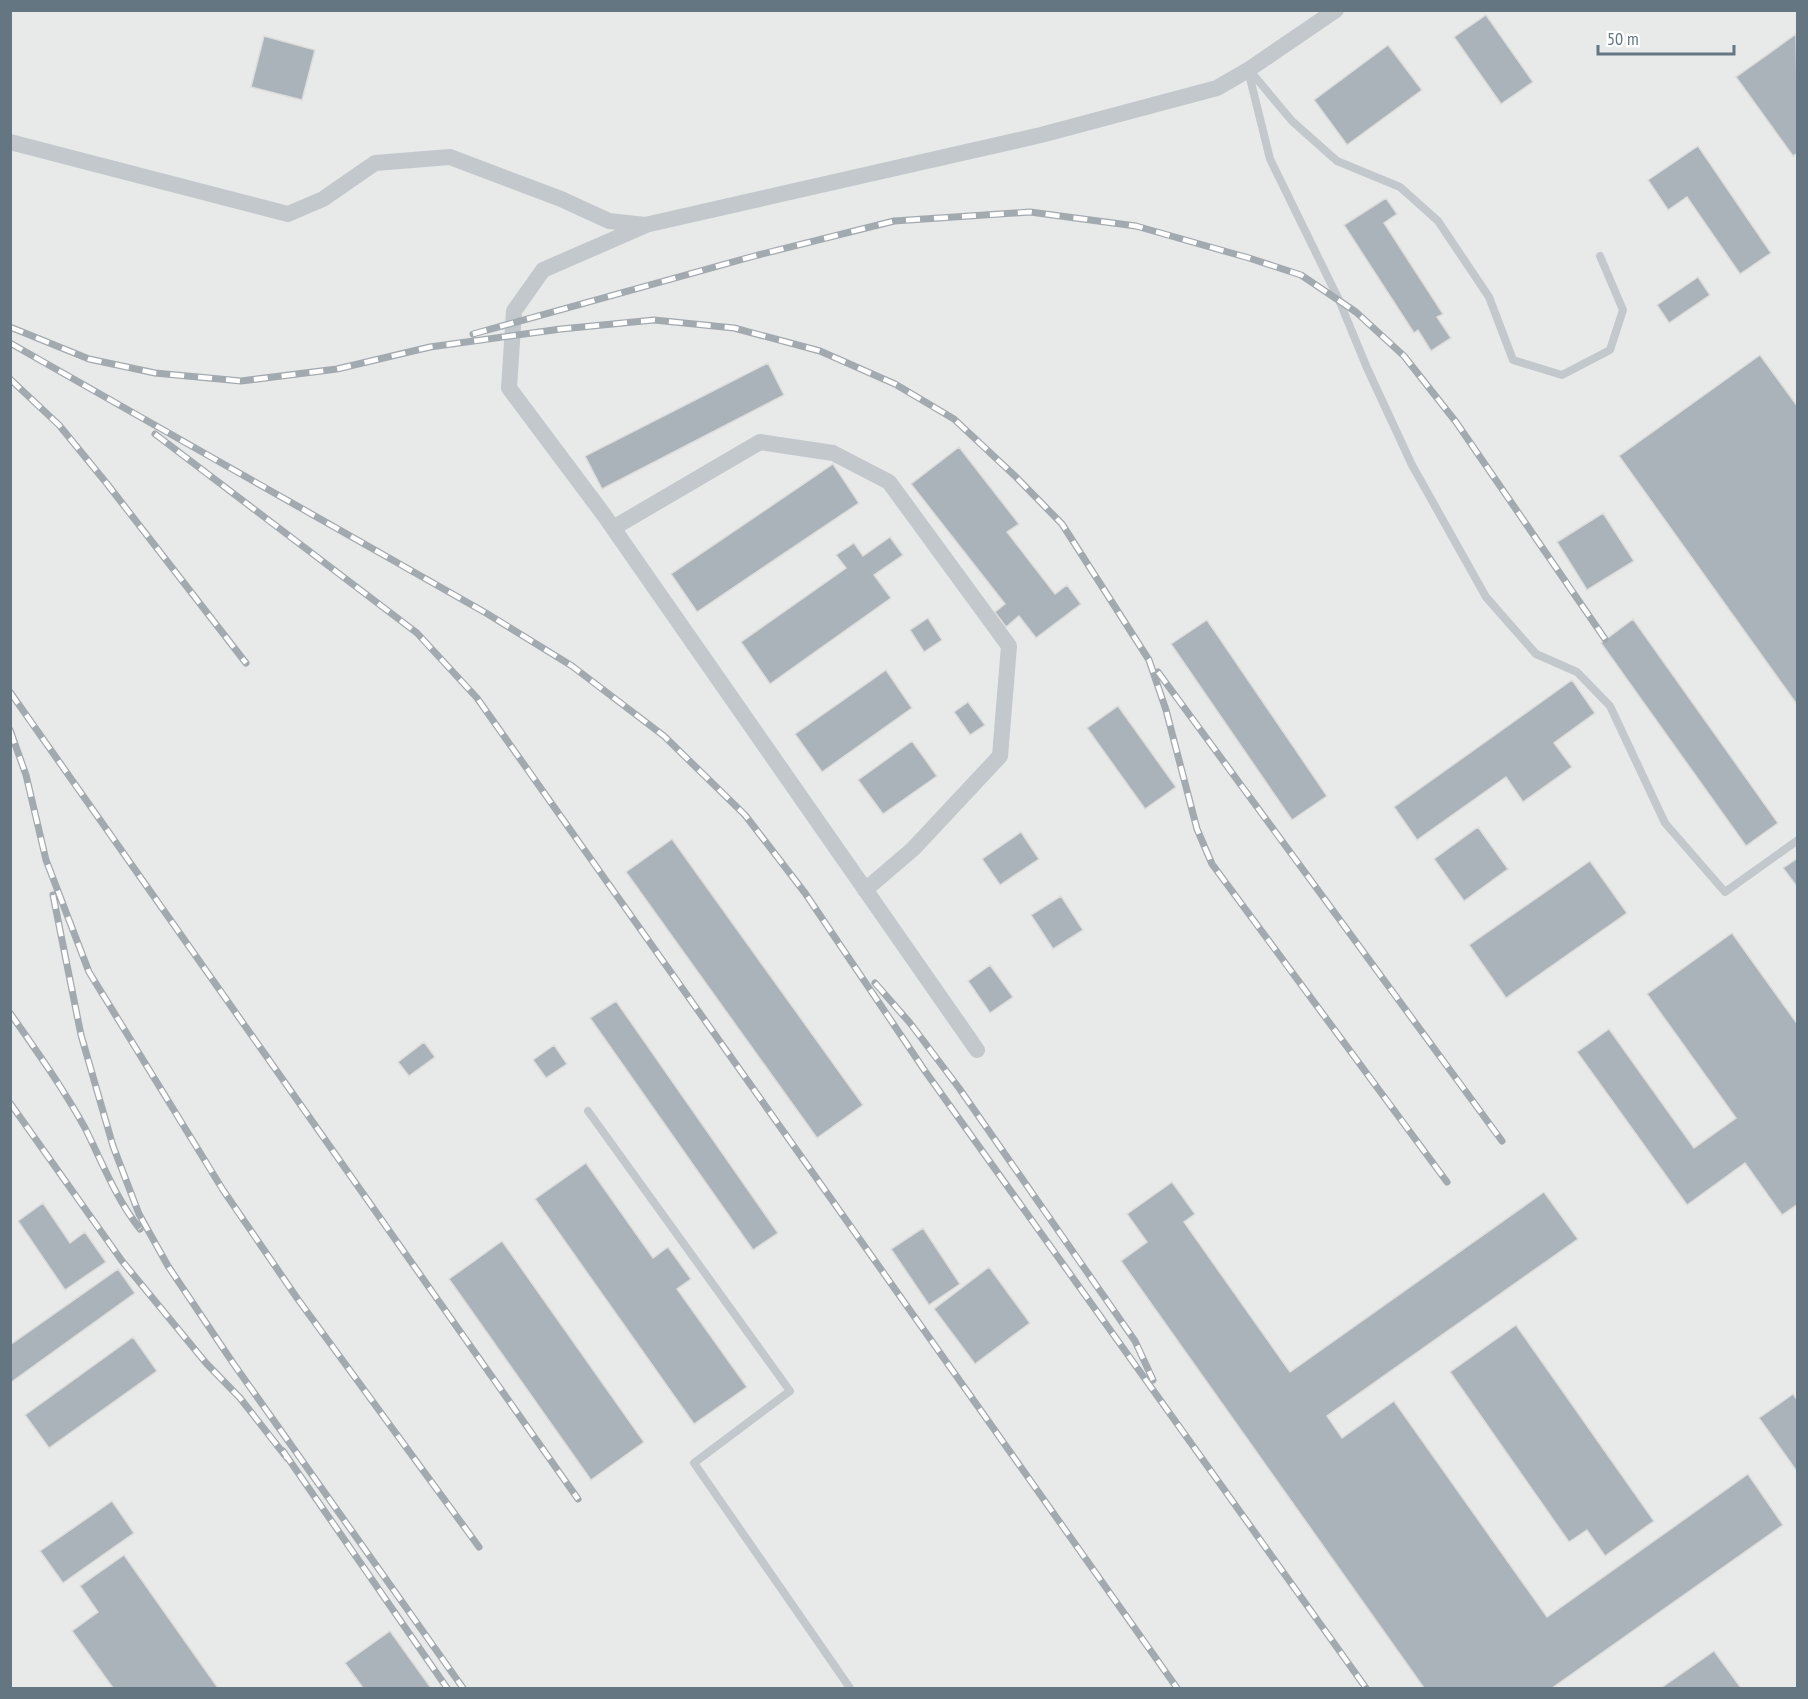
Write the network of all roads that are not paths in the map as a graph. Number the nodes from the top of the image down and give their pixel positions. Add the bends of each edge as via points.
1 (1336, 10) edge
2 (1248, 69) junction
3 (10, 142) edge
4 (645, 225) junction
5 (1600, 256) dead end
6 (613, 528) junction
7 (1797, 840) edge
8 (865, 890) junction
9 (977, 1050) dead end
10 (588, 1111) dead end
11 (850, 1689) edge

1 - 2 street
2 - 4 street via 1217,88 1041,135
2 - 5 lane via 1292,121 1337,161 1400,187 1438,221 1488,297 1513,360 1562,375 1610,350 1623,310
2 - 7 lane via 1270,159 1339,300 1412,465 1486,597 1536,654 1577,672 1610,706 1665,823 1725,892
3 - 4 street via 288,214 323,199 375,164 450,157 609,221
4 - 6 street via 543,270 514,311 509,388
6 - 8 street
6 - 8 street via 760,442 833,453 889,482 1009,646 1000,756 913,849
8 - 9 street
10 - 11 lane via 790,1390 694,1463

